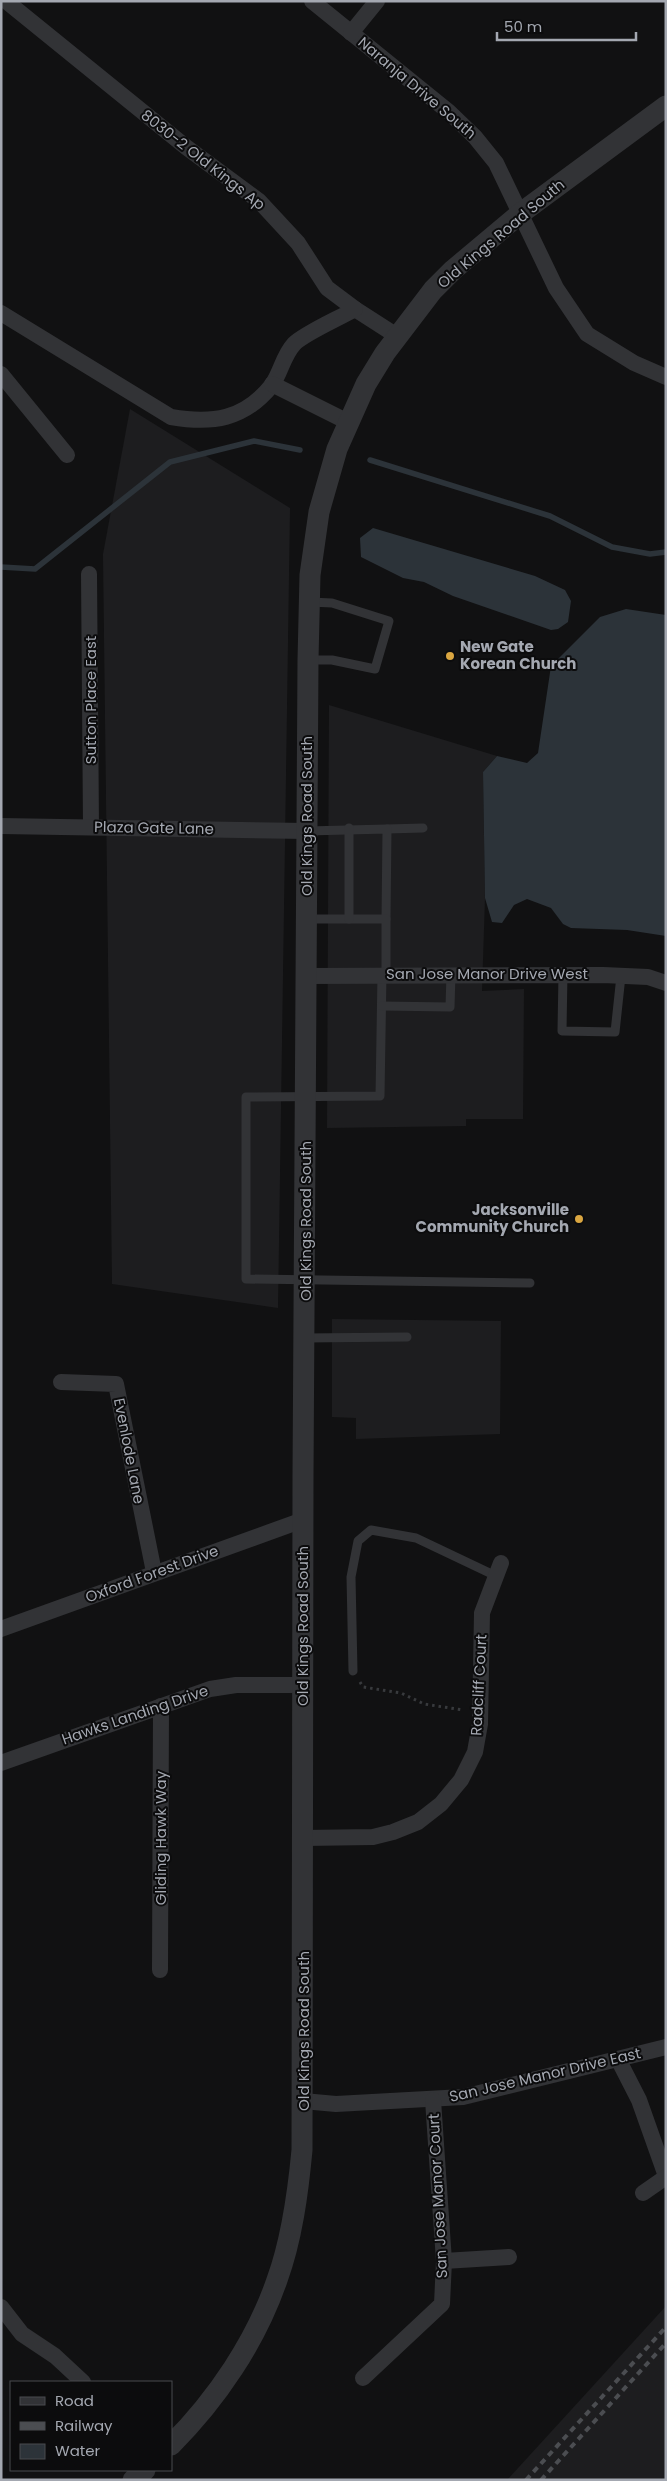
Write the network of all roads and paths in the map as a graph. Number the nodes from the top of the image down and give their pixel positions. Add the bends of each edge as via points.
1 (6, 1) edge
2 (312, 1) edge
3 (377, 1) edge
4 (351, 33) junction
5 (666, 106) edge
6 (521, 214) junction
7 (355, 310) junction
8 (1, 313) edge
9 (397, 336) junction
10 (1, 374) edge
11 (666, 377) edge
12 (272, 384) junction
13 (348, 422) junction
14 (67, 455) dead end
15 (89, 574) dead end
16 (309, 602) junction
17 (308, 660) junction
18 (1, 826) edge
19 (91, 827) junction
20 (349, 828) junction
21 (387, 828) junction
22 (422, 828) dead end
23 (307, 831) junction
24 (349, 918) junction
25 (307, 919) junction
26 (386, 919) junction
27 (384, 974) junction
28 (451, 974) junction
29 (563, 974) junction
30 (307, 976) junction
31 (621, 976) junction
32 (666, 983) edge
33 (382, 1006) junction
34 (306, 1097) junction
35 (306, 1280) junction
36 (530, 1283) dead end
37 (407, 1336) dead end
38 (305, 1338) junction
39 (61, 1382) dead end
40 (303, 1520) junction
41 (499, 1569) joint
42 (154, 1572) junction
43 (1, 1629) edge
44 (353, 1671) joint
45 (302, 1685) junction
46 (161, 1706) junction
47 (480, 1713) junction
48 (1, 1763) edge
49 (304, 1838) junction
50 (160, 1970) dead end
51 (666, 2047) edge
52 (618, 2060) junction
53 (433, 2100) junction
54 (303, 2101) junction
55 (666, 2176) edge
56 (643, 2193) dead end
57 (509, 2257) dead end
58 (444, 2261) junction
59 (1, 2307) edge
60 (363, 2378) dead end
61 (82, 2381) edge
62 (172, 2444) edge
63 (145, 2471) edge
64 (133, 2480) edge

1 - 7 street, 8030-2 Old Kings Ap via 186,147 259,201 298,243 328,288
2 - 4 street, Naranja Drive South
3 - 4 street
4 - 6 street, Naranja Drive South via 475,136 496,163
5 - 6 street, Old Kings Road South
6 - 9 street, Old Kings Road South via 433,290
6 - 11 street, Naranja Drive South via 556,288 587,334 634,363
7 - 9 street, 8030-2 Old Kings Ap
7 - 12 street via 296,342
8 - 12 street via 171,417 218,420 255,401
9 - 13 street, Old Kings Road South via 366,384
10 - 14 street
12 - 13 street
13 - 16 street, Old Kings Road South via 319,512
15 - 19 street, Sutton Place East
16 - 17 street, Old Kings Road South
16 - 17 lane via 332,603 389,621 375,669 332,660
17 - 23 street, Old Kings Road South
18 - 19 street, Plaza Gate Lane
19 - 23 street, Plaza Gate Lane
20 - 21 lane
20 - 23 lane
20 - 24 lane
21 - 22 lane
21 - 26 lane
23 - 25 street, Old Kings Road South
24 - 25 lane
24 - 26 lane
25 - 30 street, Old Kings Road South
26 - 27 lane
27 - 28 street, San Jose Manor Drive West
27 - 30 street, San Jose Manor Drive West
27 - 33 lane
28 - 29 street, San Jose Manor Drive West
28 - 33 lane via 450,1007
29 - 31 street, San Jose Manor Drive West
29 - 31 lane via 562,1032 615,1032
30 - 34 street, Old Kings Road South
31 - 32 street, San Jose Manor Drive West via 648,977
33 - 34 lane via 380,1096
34 - 35 street, Old Kings Road South
34 - 35 lane via 246,1097 246,1279
35 - 36 lane
35 - 38 street, Old Kings Road South
37 - 38 lane
38 - 40 street, Old Kings Road South
39 - 42 street, Evenlode Lane via 116,1384
40 - 42 street, Oxford Forest Drive
40 - 45 street, Old Kings Road South
41 - 44 lane via 416,1538 371,1530 358,1541 352,1576
41 - 47 street, Radcliff Court via 482,1613
42 - 43 street, Oxford Forest Drive
44 - 47 path via 363,1687 401,1693 424,1704
45 - 46 street, Hawks Landing Drive via 210,1688
45 - 49 street, Old Kings Road South
46 - 48 street, Hawks Landing Drive
46 - 50 street, Gliding Hawk Way
47 - 49 street, Radcliff Court via 475,1752 460,1780 441,1804 418,1822 373,1837
49 - 54 street, Old Kings Road South
51 - 52 street, San Jose Manor Drive East
52 - 53 street, San Jose Manor Drive East via 463,2097
52 - 55 street via 639,2100
53 - 54 street, San Jose Manor Drive East via 336,2104
53 - 58 street, San Jose Manor Court
54 - 62 street, Old Kings Road South via 298,2189 277,2281 228,2377
55 - 56 street
57 - 58 street
58 - 60 street, San Jose Manor Court via 442,2304
59 - 61 street via 22,2334 55,2356
63 - 64 street

